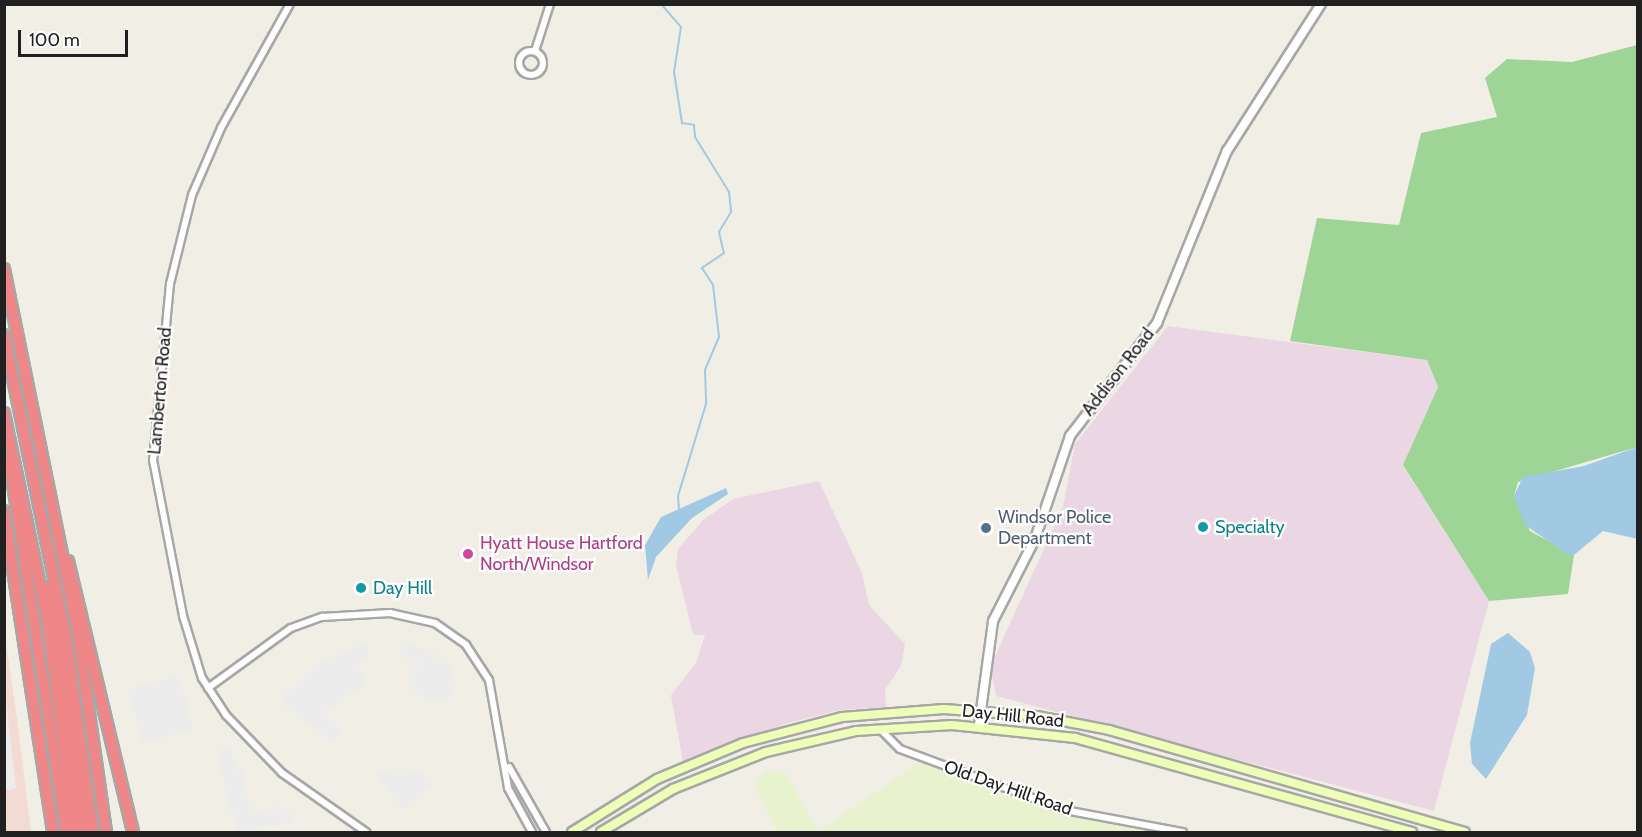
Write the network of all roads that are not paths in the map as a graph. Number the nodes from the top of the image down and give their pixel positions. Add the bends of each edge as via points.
1 (290, 4) edge
2 (550, 4) edge
3 (1321, 4) edge
4 (535, 51) junction
5 (4, 269) edge
6 (4, 335) edge
7 (4, 413) edge
8 (21, 415) junction
9 (4, 434) edge
10 (4, 512) edge
11 (62, 554) junction
12 (208, 688) junction
13 (979, 710) junction
14 (979, 725) junction
15 (880, 728) junction
16 (786, 730) junction
17 (790, 745) junction
18 (704, 758) junction
19 (508, 766) junction
20 (711, 772) junction
21 (1289, 782) junction
22 (1283, 796) junction
23 (1418, 819) junction
24 (53, 832) edge
25 (66, 832) edge
26 (75, 832) edge
27 (84, 832) edge
28 (93, 832) edge
29 (106, 832) edge
30 (133, 832) edge
31 (366, 832) edge
32 (532, 832) edge
33 (546, 832) edge
34 (572, 832) edge
35 (601, 832) edge
36 (1183, 832) edge
37 (1413, 832) edge
38 (1465, 832) edge

1 - 12 street, Lamberton Road via 205,162 170,284 153,460 190,646
2 - 4 street
3 - 13 street, Addison Road via 1227,152 1157,323 1070,436 1037,535 993,621
4 - 4 street via 519,60 527,75 542,69 543,58
5 - 11 highway
6 - 8 highway
7 - 26 highway via 47,618
8 - 27 highway
8 - 28 highway via 71,665
9 - 25 highway
10 - 24 highway
11 - 29 highway
11 - 30 highway via 76,577
12 - 19 street via 307,622 340,615 412,616 451,633 479,661 494,691
12 - 31 street, Lamberton Road via 282,773
13 - 14 street, Addison Road
13 - 16 main road, Day Hill Road via 878,712
13 - 21 main road, Day Hill Road via 1109,730
14 - 15 main road, Day Hill Road
14 - 22 main road, Day Hill Road via 1086,740
15 - 17 main road, Day Hill Road
15 - 36 street, Old Day Hill Road via 900,749 1065,810
16 - 17 main road
16 - 18 main road, Day Hill Road
17 - 20 main road, Day Hill Road
18 - 20 main road
18 - 34 main road, Day Hill Road via 639,789
19 - 32 street via 508,788
19 - 33 street
20 - 35 main road, Day Hill Road
21 - 22 main road
21 - 23 main road, Day Hill Road
22 - 37 main road, Day Hill Road
23 - 37 main road
23 - 38 main road, Day Hill Road

